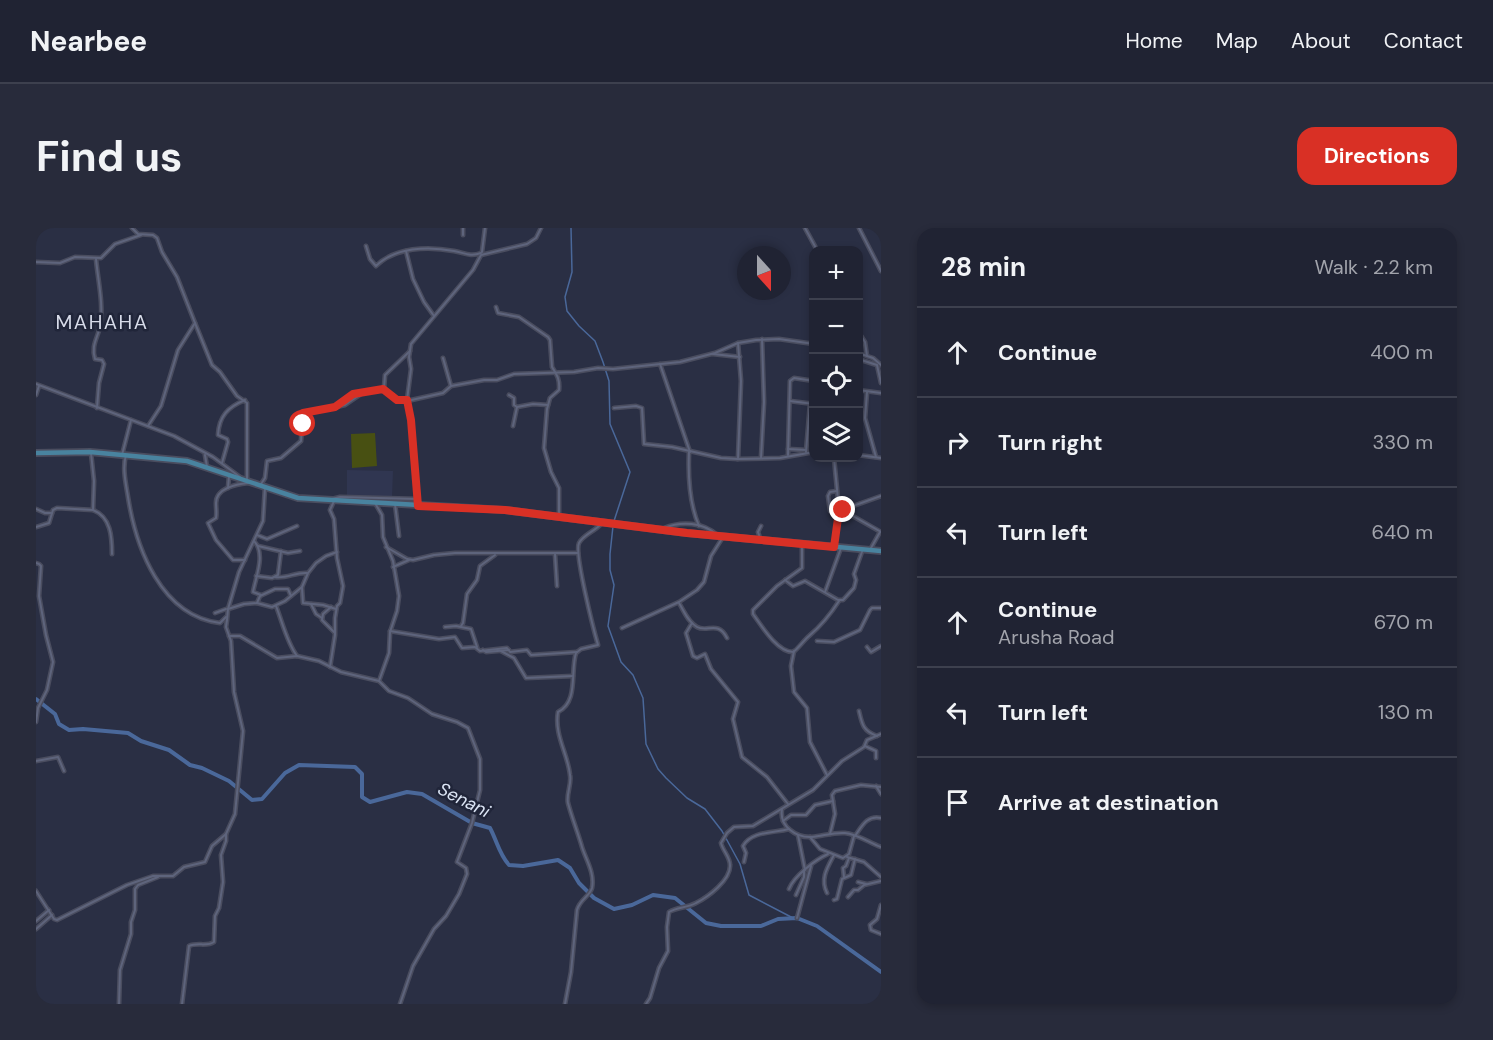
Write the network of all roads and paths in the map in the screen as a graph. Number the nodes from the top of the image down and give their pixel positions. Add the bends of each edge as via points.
1 (132, 228) edge
2 (463, 228) edge
3 (485, 228) edge
4 (541, 228) edge
5 (805, 228) edge
6 (859, 228) edge
7 (141, 235) junction
8 (463, 235) dead end
9 (366, 246) dead end
10 (815, 246) edge
11 (405, 250) junction
12 (482, 254) junction
13 (96, 259) junction
14 (36, 262) edge
15 (881, 271) edge
16 (496, 307) dead end
17 (434, 316) junction
18 (195, 324) junction
19 (762, 339) junction
20 (863, 339) edge
21 (738, 343) junction
22 (809, 343) edge
23 (410, 351) junction
24 (712, 354) junction
25 (861, 354) edge
26 (867, 356) junction
27 (740, 357) junction
28 (442, 358) dead end
29 (863, 360) edge
30 (660, 364) junction
31 (881, 364) edge
32 (558, 373) junction
33 (809, 381) edge
34 (881, 383) edge
35 (38, 385) edge
36 (451, 386) junction
37 (384, 389) junction
38 (863, 391) edge
39 (867, 392) junction
40 (881, 393) edge
41 (36, 395) edge
42 (509, 395) dead end
43 (245, 400) junction
44 (407, 400) junction
45 (789, 400) junction
46 (809, 403) edge
47 (548, 405) junction
48 (517, 407) junction
49 (97, 408) junction
50 (614, 408) dead end
51 (812, 408) edge
52 (131, 419) junction
53 (148, 426) junction
54 (513, 426) dead end
55 (788, 449) junction
56 (690, 451) junction
57 (807, 451) junction
58 (90, 452) junction
59 (36, 453) edge
60 (205, 454) junction
61 (124, 455) junction
62 (788, 456) junction
63 (863, 456) edge
64 (876, 457) junction
65 (881, 458) edge
66 (738, 459) junction
67 (761, 459) junction
68 (834, 462) edge
69 (222, 464) junction
70 (207, 467) junction
71 (229, 475) junction
72 (248, 481) junction
73 (258, 485) junction
74 (265, 487) junction
75 (228, 488) junction
76 (837, 491) junction
77 (881, 496) edge
78 (418, 499) junction
79 (332, 500) junction
80 (375, 503) junction
81 (396, 504) junction
82 (418, 506) junction
83 (36, 509) edge
84 (93, 510) junction
85 (841, 511) junction
86 (52, 513) junction
87 (559, 516) junction
88 (604, 523) junction
89 (297, 526) dead end
90 (699, 526) junction
91 (761, 526) dead end
92 (36, 527) edge
93 (661, 529) junction
94 (881, 532) edge
95 (257, 535) junction
96 (399, 536) dead end
97 (721, 536) junction
98 (254, 541) junction
99 (761, 541) junction
100 (802, 545) junction
101 (258, 546) junction
102 (387, 547) junction
103 (834, 547) junction
104 (841, 548) junction
105 (863, 549) junction
106 (870, 550) junction
107 (281, 551) junction
108 (300, 551) dead end
109 (881, 551) edge
110 (337, 552) junction
111 (578, 553) junction
112 (112, 554) dead end
113 (555, 554) junction
114 (495, 555) junction
115 (245, 560) junction
116 (409, 560) junction
117 (36, 563) edge
118 (393, 567) junction
119 (308, 573) junction
120 (256, 576) junction
121 (275, 577) junction
122 (785, 580) junction
123 (557, 586) dead end
124 (302, 588) junction
125 (825, 592) junction
126 (261, 595) junction
127 (291, 596) junction
128 (839, 601) junction
129 (679, 602) junction
130 (258, 603) junction
131 (310, 604) junction
132 (276, 606) junction
133 (331, 607) junction
134 (881, 608) edge
135 (228, 609) junction
136 (336, 609) junction
137 (215, 613) dead end
138 (228, 615) junction
139 (322, 618) junction
140 (692, 623) junction
141 (461, 626) junction
142 (445, 627) dead end
143 (622, 628) dead end
144 (390, 631) junction
145 (334, 632) junction
146 (229, 636) junction
147 (727, 638) dead end
148 (817, 641) dead end
149 (867, 646) dead end
150 (881, 646) edge
151 (477, 647) junction
152 (483, 650) junction
153 (509, 650) junction
154 (501, 651) junction
155 (794, 651) junction
156 (577, 652) junction
157 (297, 656) junction
158 (330, 668) junction
159 (573, 676) junction
160 (380, 681) junction
161 (859, 711) dead end
162 (36, 722) edge
163 (879, 735) edge
164 (865, 746) junction
165 (876, 758) dead end
166 (36, 761) edge
167 (64, 771) dead end
168 (827, 776) junction
169 (877, 781) dead end
170 (876, 785) junction
171 (881, 787) edge
172 (881, 794) edge
173 (833, 801) junction
174 (788, 804) junction
175 (782, 809) junction
176 (881, 818) edge
177 (783, 821) junction
178 (789, 829) junction
179 (226, 834) junction
180 (797, 834) junction
181 (830, 834) junction
182 (854, 836) junction
183 (810, 837) junction
184 (881, 847) edge
185 (830, 854) junction
186 (834, 855) junction
187 (848, 857) junction
188 (855, 859) junction
189 (744, 862) dead end
190 (811, 866) junction
191 (805, 870) junction
192 (165, 877) junction
193 (844, 877) junction
194 (881, 877) edge
195 (858, 882) dead end
196 (866, 884) junction
197 (789, 889) dead end
198 (36, 891) edge
199 (826, 893) dead end
200 (796, 895) dead end
201 (848, 897) dead end
202 (834, 900) dead end
203 (881, 905) edge
204 (49, 910) junction
205 (52, 915) junction
206 (879, 916) edge
207 (796, 918) dead end
208 (36, 921) edge
209 (36, 929) edge
210 (881, 934) edge
211 (119, 1004) edge
212 (182, 1004) edge
213 (400, 1004) edge
214 (565, 1004) edge
215 (646, 1004) edge

1 - 7 street
2 - 8 street
3 - 12 street
4 - 12 street via 530,243
5 - 10 street
6 - 15 street
7 - 13 street via 115,244 104,257
7 - 18 street via 157,238
9 - 11 street via 376,266
11 - 12 street
11 - 17 street via 413,279
12 - 17 street
13 - 14 street via 75,256 62,263
13 - 49 street via 100,325 93,353 104,364
16 - 32 street via 498,313 519,317 548,337 552,367
17 - 23 street via 411,344
18 - 43 street via 212,365 237,396
18 - 53 street via 178,350 161,406
19 - 21 street
19 - 22 street
19 - 67 street via 765,402
20 - 26 street
21 - 24 street
21 - 27 street
23 - 37 street via 385,375
23 - 44 street
24 - 27 street
24 - 30 street
25 - 26 street
26 - 31 street
27 - 66 street
28 - 36 street
29 - 34 street via 877,365
30 - 32 street
30 - 56 street
32 - 36 street via 514,374
32 - 47 street via 559,390
33 - 45 street via 791,379
35 - 41 street
35 - 49 street
36 - 44 street via 441,394
37 - 44 street via 397,400
37 - 73 street via 364,392 345,405 303,413 301,441 281,458 267,461 265,478
38 - 39 street
39 - 40 street
39 - 64 street via 866,418
42 - 48 street
43 - 69 street via 231,407 221,419 218,435 228,442
43 - 72 street
44 - 78 street
45 - 46 street
45 - 55 street
47 - 48 street
47 - 87 street via 544,452 559,488
48 - 54 street
49 - 52 street
50 - 56 street via 642,408 644,444
51 - 57 street
52 - 53 street
52 - 61 street
53 - 60 street
55 - 57 street
55 - 62 street
56 - 66 street
56 - 90 street via 691,496
57 - 62 street
58 - 59 main road
58 - 61 main road
58 - 84 street
60 - 69 street
60 - 70 street
61 - 70 main road via 187,461
61 - 138 street via 132,518 146,562 167,592 186,610 203,620 220,623
62 - 67 street
63 - 64 street
64 - 65 street
66 - 67 street
68 - 76 street
69 - 72 street
70 - 71 main road
71 - 72 main road
71 - 75 street
72 - 73 main road
72 - 75 street
73 - 74 main road
74 - 79 main road via 296,498
74 - 95 street via 265,515
75 - 115 street via 217,498 216,518 208,525 233,560
76 - 85 street
76 - 85 street via 828,496 830,511
77 - 85 street
78 - 79 street
78 - 82 street
79 - 80 main road
79 - 110 street
80 - 81 main road
80 - 102 street via 382,515
81 - 82 main road
81 - 96 street
82 - 87 main road
83 - 86 street
84 - 86 street via 64,507
84 - 112 street via 107,522
85 - 94 street
85 - 103 street
86 - 92 street via 49,523
87 - 88 main road
88 - 93 main road
88 - 111 street via 580,542
89 - 95 street via 267,539
90 - 93 street via 679,523
90 - 97 street
91 - 99 street
93 - 97 main road
94 - 106 street
95 - 98 street
97 - 99 main road
97 - 129 street via 704,582
98 - 101 street
98 - 115 street
99 - 100 main road
100 - 103 main road
100 - 122 street via 802,568
101 - 107 street
101 - 120 street
102 - 116 street
102 - 118 street
103 - 104 main road
104 - 105 main road
104 - 125 street
105 - 106 main road
105 - 128 street via 854,574 854,588
106 - 109 main road
107 - 108 street
107 - 121 street
110 - 119 street via 326,556
110 - 136 street via 343,586
111 - 113 street
111 - 156 street via 598,645
113 - 114 street
113 - 123 street
114 - 116 street via 446,554
114 - 141 street via 480,566 477,580 467,594
115 - 135 street
116 - 118 street
117 - 162 street via 41,567 39,596 53,662
118 - 144 street via 399,596
119 - 121 street
119 - 124 street
120 - 121 street
120 - 126 street via 254,593
122 - 125 street via 792,586 804,581
122 - 155 street via 753,614 778,645
124 - 127 street
124 - 131 street via 302,603
125 - 128 street
126 - 127 street via 277,589 288,590
126 - 130 street
127 - 132 street
128 - 155 street via 823,625
129 - 140 street
129 - 143 street
130 - 132 street
130 - 135 street
131 - 133 street
131 - 139 street
132 - 157 street
133 - 136 street
133 - 139 street
134 - 148 street via 870,610 860,630 834,642
135 - 137 street
135 - 138 street
136 - 145 street
138 - 146 street
139 - 145 street
140 - 147 street via 700,629 722,631
140 - 174 street via 686,633 693,656 705,654 711,669 738,702 733,719 742,757 767,777
141 - 142 street
141 - 151 street via 471,629
144 - 151 street via 440,639 455,637 462,648
144 - 160 street via 389,653
145 - 158 street
146 - 157 street via 240,636 277,658
146 - 179 street via 243,741 235,814
149 - 150 street via 871,652
151 - 152 street
152 - 153 street
152 - 154 street
153 - 154 street
153 - 156 street via 527,650 531,655
154 - 159 street via 514,658 526,678
155 - 168 street via 790,666 794,692 807,708 810,742
156 - 159 street
157 - 158 street
158 - 160 street
159 - 214 street via 568,701 557,716 559,741 571,778 568,802 588,859 592,886 577,910
160 - 213 street via 385,688 432,714 468,728 480,765 478,800 457,862 466,868 467,874 452,906 417,958
161 - 163 street via 862,727
163 - 164 street via 867,740
164 - 165 street via 876,751
164 - 168 street
166 - 167 street via 58,757
168 - 174 street
169 - 170 street
170 - 171 street
170 - 172 street
170 - 173 street via 838,789 833,793
173 - 177 street
173 - 181 street via 835,814
174 - 175 street
175 - 177 street
175 - 215 street via 753,826 730,830 721,843 730,864 724,880 695,904 669,912 669,951
176 - 182 street via 869,819
177 - 178 street
178 - 180 street
178 - 189 street via 761,834 746,842
179 - 192 street via 213,844 205,862
179 - 212 street via 214,942 189,946
180 - 183 street
180 - 191 street
181 - 182 street
181 - 183 street
182 - 184 street
182 - 187 street
183 - 185 street
185 - 186 street
185 - 190 street
186 - 187 street
186 - 199 street via 825,873
187 - 188 street
187 - 193 street
188 - 193 street via 850,875
188 - 194 street via 865,862
190 - 191 street
190 - 207 street
191 - 197 street
191 - 200 street
192 - 205 street via 127,885 57,920
192 - 211 street via 136,888 131,934 120,970
193 - 202 street
194 - 196 street
195 - 196 street
196 - 201 street
198 - 204 street
203 - 206 street
204 - 205 street
204 - 208 street
205 - 209 street
206 - 210 street via 871,929

